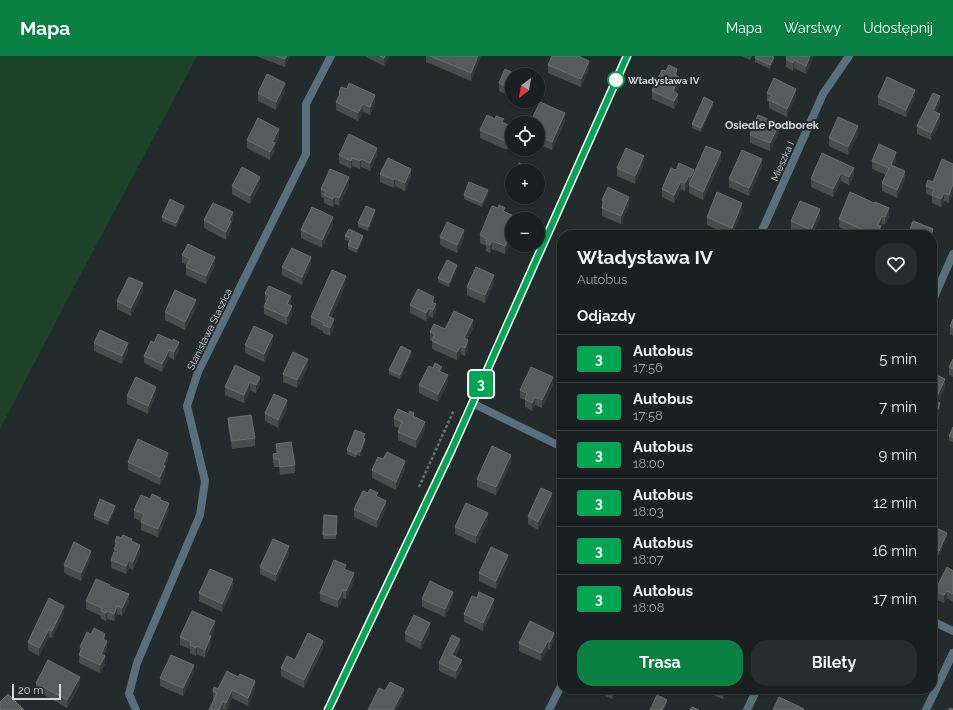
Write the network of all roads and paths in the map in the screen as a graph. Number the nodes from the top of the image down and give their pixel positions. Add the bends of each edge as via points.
1 (331, 56) edge
2 (627, 56) edge
3 (849, 56) edge
4 (762, 230) edge
5 (953, 254) edge
6 (937, 291) edge
7 (457, 403) dead end
8 (472, 403) junction
9 (557, 445) edge
10 (418, 489) dead end
11 (937, 623) edge
12 (953, 631) edge
13 (953, 653) edge
14 (937, 687) edge
15 (557, 694) edge
16 (755, 694) edge
17 (934, 694) edge
18 (136, 710) edge
19 (328, 710) edge
20 (549, 710) edge
21 (747, 710) edge
22 (926, 710) edge

1 - 18 street, Stanisława Staszica via 306,104 306,154 198,372 188,406 205,481 200,515 137,663 129,694
2 - 8 street
3 - 4 street, Mieszka I via 823,94
5 - 6 street
7 - 10 path
8 - 9 street
8 - 19 street
11 - 12 street
13 - 14 street
15 - 20 street
16 - 21 street
17 - 22 street

